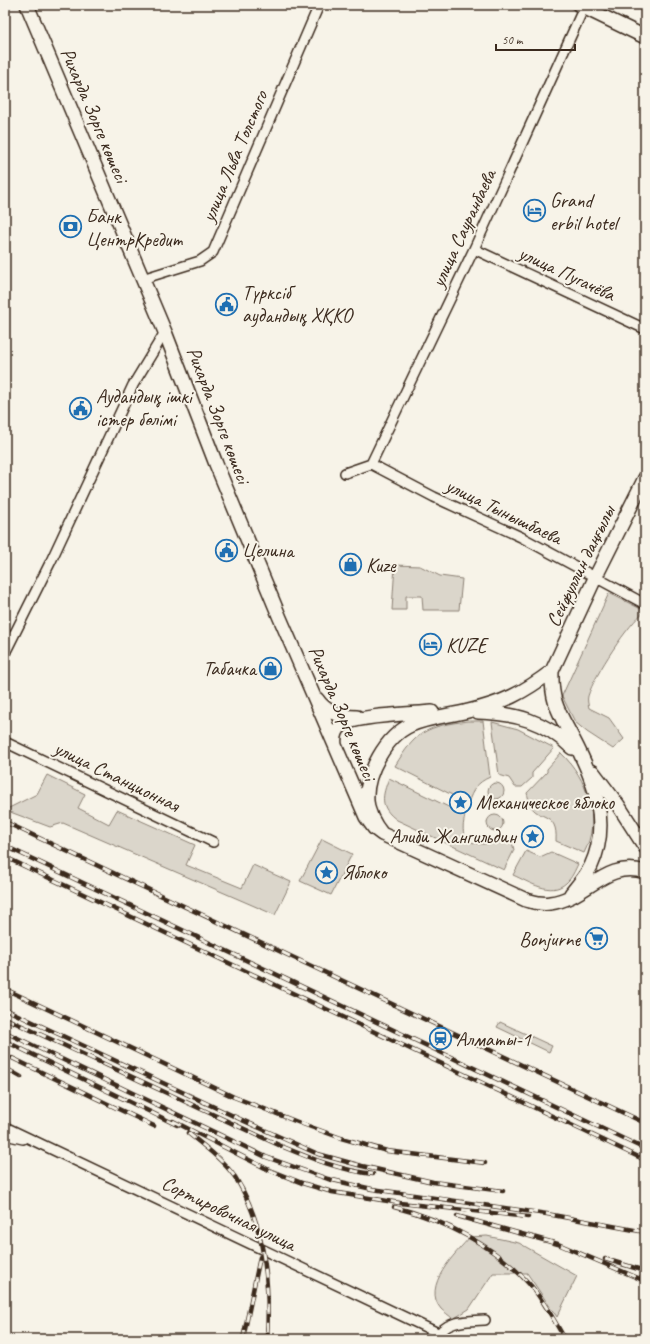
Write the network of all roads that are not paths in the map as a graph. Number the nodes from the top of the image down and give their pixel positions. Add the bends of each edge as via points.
1 (27, 5) edge
2 (319, 5) edge
3 (582, 6) edge
4 (645, 36) edge
5 (474, 249) junction
6 (142, 279) junction
7 (645, 329) edge
8 (165, 332) junction
9 (372, 464) junction
10 (345, 473) dead end
11 (645, 478) edge
12 (596, 576) junction
13 (645, 604) edge
14 (5, 653) edge
15 (552, 671) junction
16 (311, 691) junction
17 (467, 712) junction
18 (373, 717) junction
19 (5, 742) edge
20 (335, 747) junction
21 (581, 757) junction
22 (382, 834) junction
23 (213, 842) dead end
24 (645, 848) edge
25 (645, 872) edge
26 (568, 898) junction
27 (5, 1127) edge
28 (5, 1135) edge
29 (37, 1142) junction
30 (485, 1320) dead end
31 (437, 1336) edge

1 - 6 main road, Рихарда Зорге көшесі
2 - 6 street, улица Льва Толстого via 213,252 200,261
3 - 4 main road
3 - 5 street, улица Сауранбаева
5 - 7 street, улица Пугачёва
5 - 9 street, улица Сауранбаева
6 - 8 main road, Рихарда Зорге көшесі
8 - 14 street via 133,385
8 - 16 main road, Рихарда Зорге көшесі via 216,464
9 - 10 street
9 - 12 street, улица Тынышбаева
11 - 12 main road, Сейфуллин даңғылы
12 - 13 street, улица Тынышбаева
12 - 15 main road, Сейфуллин даңғылы
15 - 17 main road, Сейфуллин даңғылы via 522,693
15 - 21 main road, Сейфуллин даңғылы via 554,702
16 - 18 main road via 319,703 335,714 347,717
16 - 20 main road, Рихарда Зорге көшесі
17 - 18 main road
17 - 21 main road via 497,713 538,723 559,735
17 - 22 main road via 410,725 382,753 371,774 367,800 373,822
18 - 20 main road via 353,720 340,726 334,738
19 - 23 street, улица Станционная
20 - 22 main road, Рихарда Зорге көшесі via 366,817
21 - 24 main road via 618,805
21 - 26 main road via 593,780 599,804 599,837 590,867
22 - 26 main road via 526,900 538,904
25 - 26 main road via 632,868 617,870
27 - 29 street, Сортировочная улица
28 - 29 street
29 - 31 street, Сортировочная улица
30 - 31 street via 450,1324

